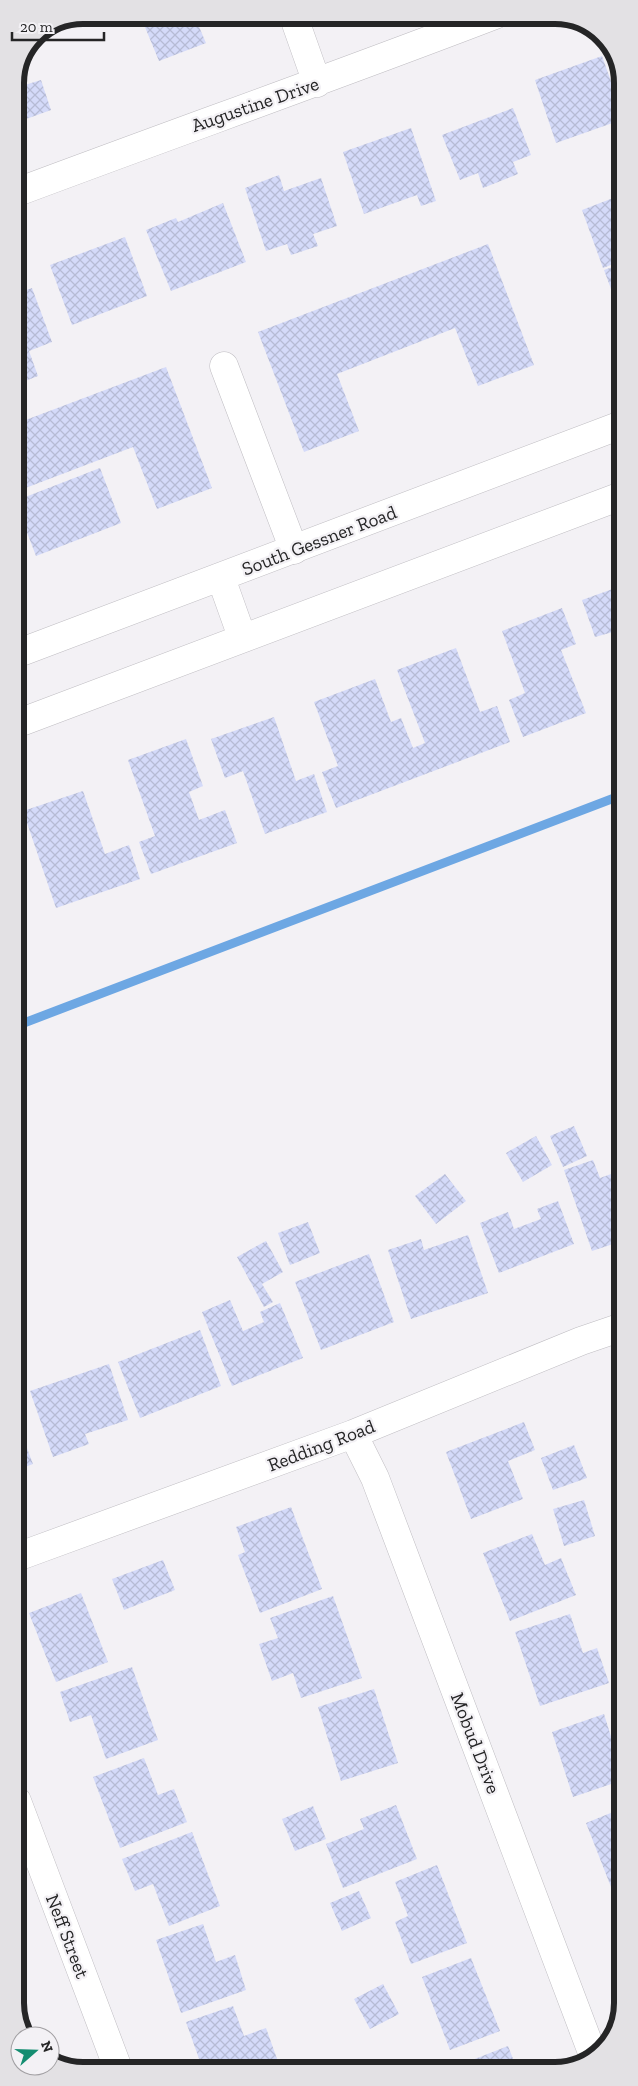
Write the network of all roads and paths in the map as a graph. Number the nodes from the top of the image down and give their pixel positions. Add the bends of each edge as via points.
1 (295, 24) edge
2 (471, 24) edge
3 (317, 83) junction
4 (24, 190) edge
5 (224, 366) dead end
6 (614, 428) edge
7 (614, 499) edge
8 (294, 550) junction
9 (221, 578) junction
10 (242, 637) junction
11 (24, 651) edge
12 (24, 721) edge
13 (614, 1330) edge
14 (353, 1434) junction
15 (24, 1554) edge
16 (24, 1820) edge
17 (591, 2050) edge
18 (116, 2062) edge

1 - 3 street
2 - 3 street, Augustine Drive
3 - 4 street, Augustine Drive
5 - 8 street
6 - 8 street, South Gessner Road
7 - 10 street
8 - 9 street, South Gessner Road
9 - 10 street
9 - 11 street, South Gessner Road
10 - 12 street
13 - 14 street, Redding Road
14 - 15 street, Redding Road
14 - 17 street, Mobud Drive via 375,1478
16 - 18 street, Neff Street

